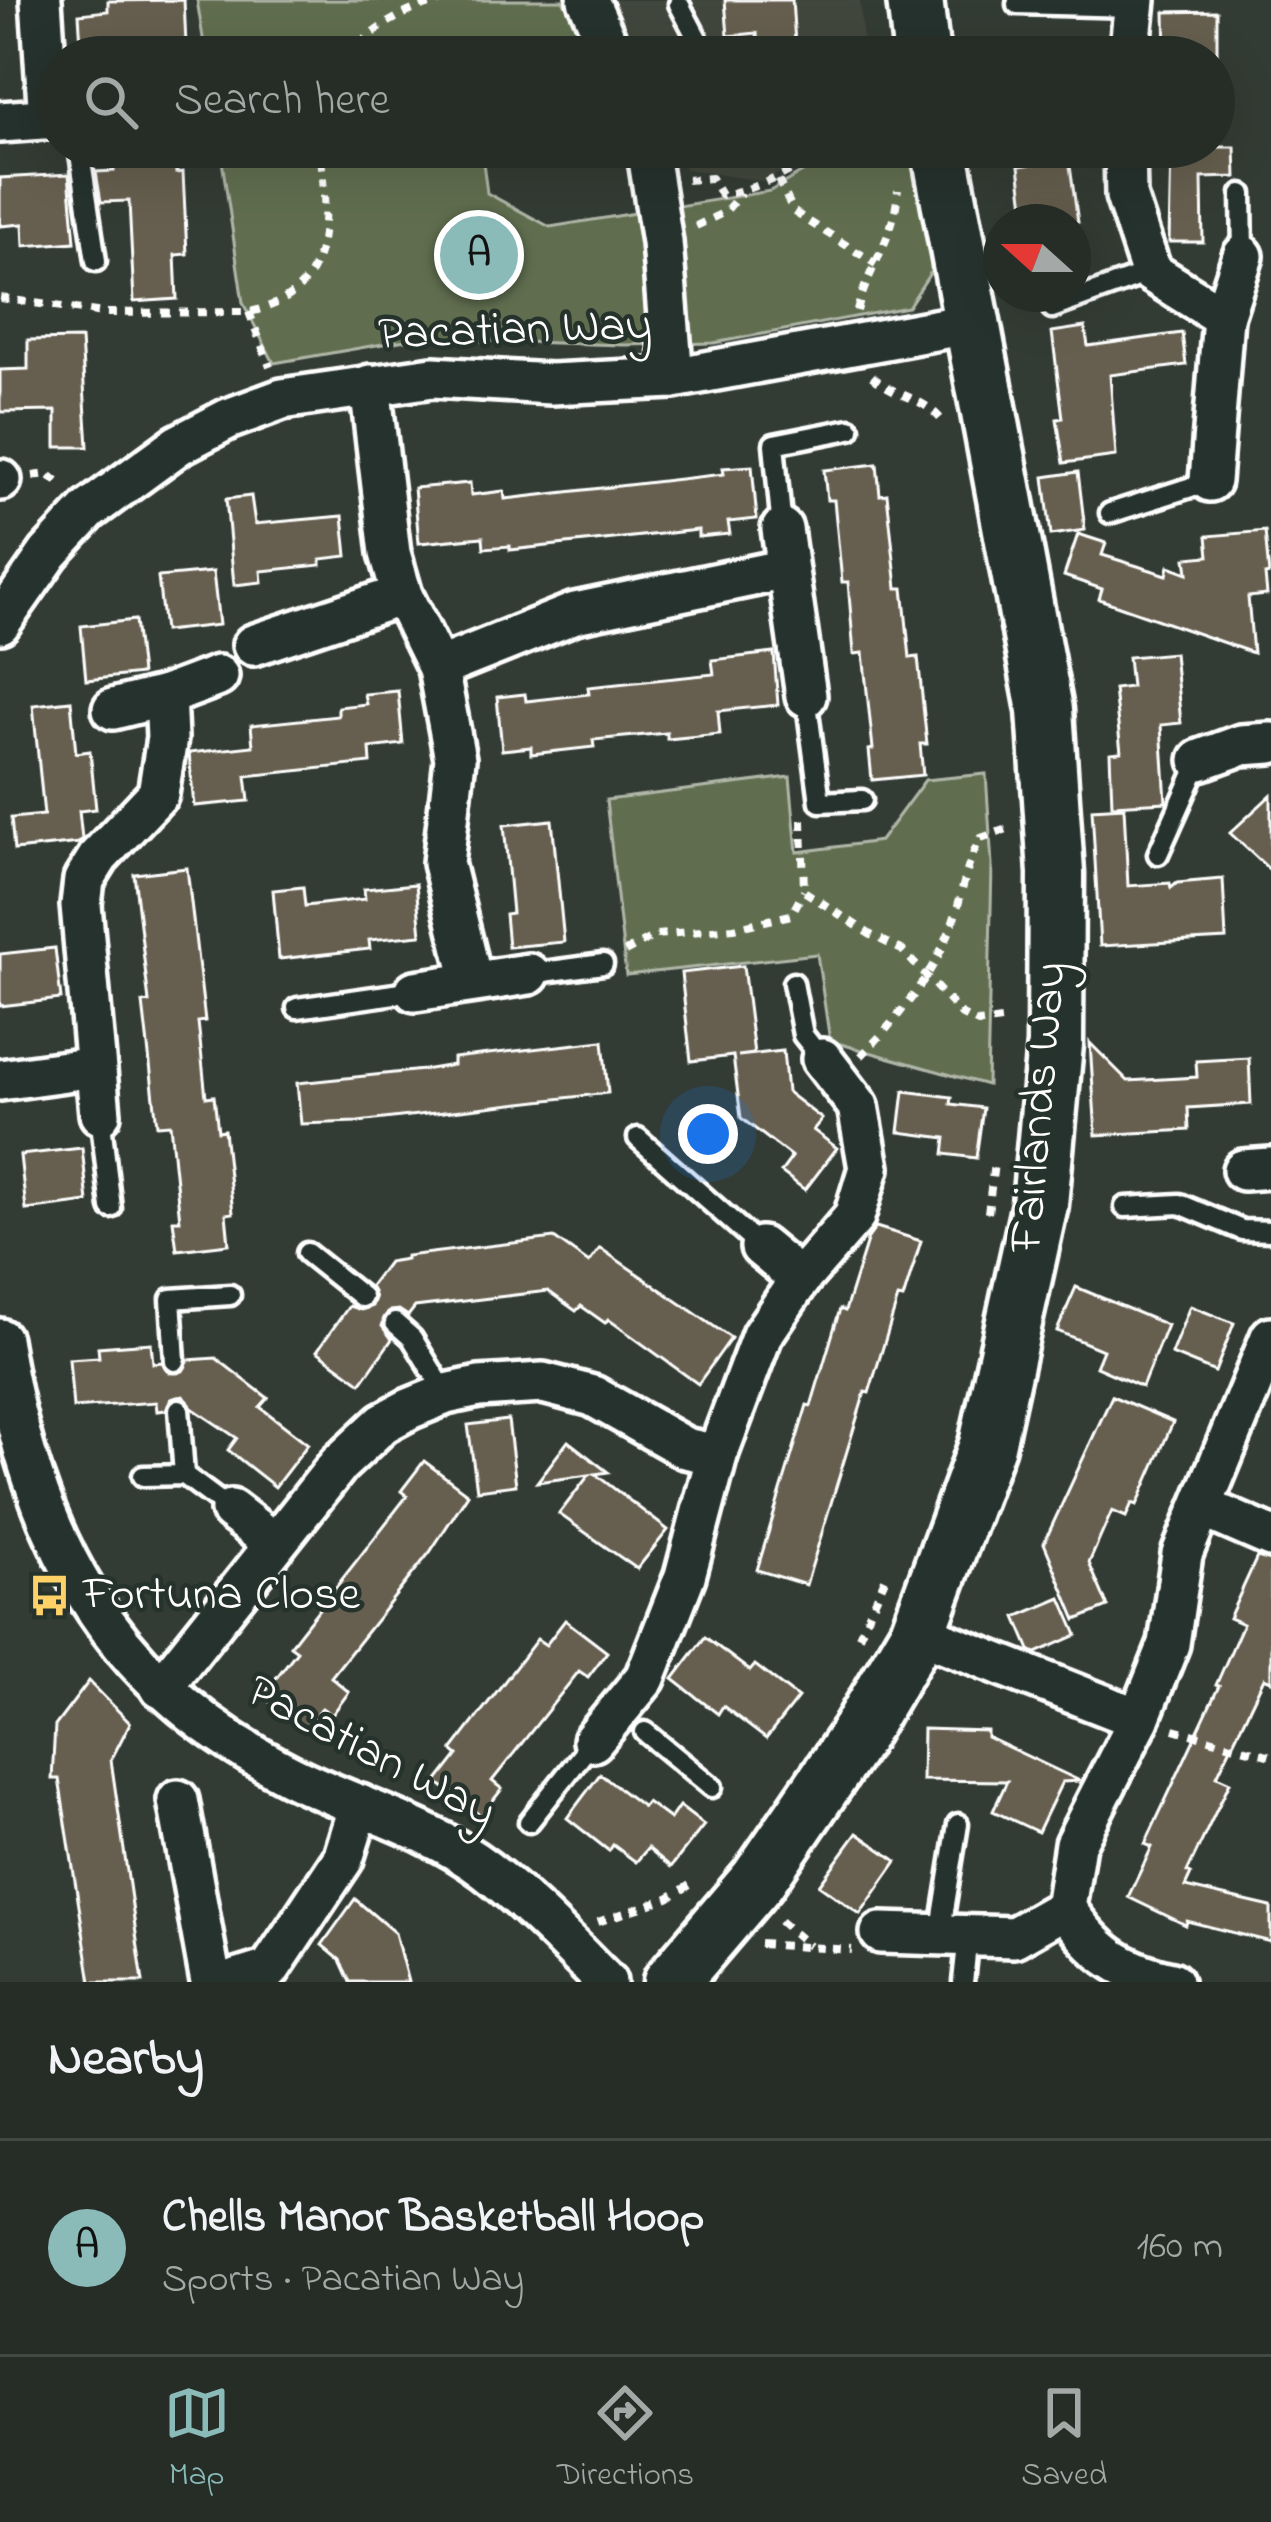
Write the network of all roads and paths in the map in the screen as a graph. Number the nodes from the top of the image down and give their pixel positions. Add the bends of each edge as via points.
1 (41, 0) edge
2 (446, 0) edge
3 (588, 0) edge
4 (915, 0) edge
5 (1134, 3) edge
6 (680, 4) dead end
7 (1017, 4) dead end
8 (45, 36) edge
9 (369, 36) edge
10 (604, 36) edge
11 (696, 36) edge
12 (919, 36) edge
13 (1132, 36) edge
14 (36, 119) edge
15 (0, 122) edge
16 (82, 168) edge
17 (322, 168) edge
18 (650, 168) edge
19 (664, 168) edge
20 (798, 168) edge
21 (913, 168) edge
22 (919, 168) edge
23 (1125, 168) edge
24 (778, 180) junction
25 (743, 191) junction
26 (1242, 194) dead end
27 (662, 242) junction
28 (1244, 256) joint
29 (96, 261) dead end
30 (876, 264) junction
31 (1151, 272) junction
32 (1091, 291) edge
33 (0, 298) edge
34 (249, 312) junction
35 (1223, 317) junction
36 (856, 323) dead end
37 (972, 323) junction
38 (673, 379) junction
39 (370, 385) junction
40 (282, 399) junction
41 (850, 429) dead end
42 (1, 480) edge
43 (1210, 481) joint
44 (89, 510) junction
45 (1110, 512) dead end
46 (782, 530) joint
47 (786, 569) junction
48 (402, 595) junction
49 (0, 623) edge
50 (253, 645) dead end
51 (438, 668) junction
52 (218, 676) dead end
53 (165, 696) junction
54 (806, 696) joint
55 (113, 709) dead end
56 (1271, 742) edge
57 (1200, 760) joint
58 (862, 800) dead end
59 (820, 802) junction
60 (1007, 829) dead end
61 (1158, 854) dead end
62 (805, 891) junction
63 (603, 964) joint
64 (530, 974) joint
65 (926, 975) junction
66 (472, 982) junction
67 (793, 983) dead end
68 (415, 991) joint
69 (297, 1008) dead end
70 (1009, 1019) dead end
71 (95, 1067) junction
72 (830, 1069) junction
73 (0, 1080) edge
74 (100, 1114) joint
75 (638, 1138) dead end
76 (1125, 1207) dead end
77 (111, 1208) dead end
78 (1271, 1231) edge
79 (761, 1247) joint
80 (308, 1253) dead end
81 (800, 1279) junction
82 (230, 1294) dead end
83 (362, 1297) dead end
84 (394, 1323) dead end
85 (1271, 1337) edge
86 (0, 1340) edge
87 (175, 1361) dead end
88 (446, 1394) junction
89 (179, 1409) dead end
90 (717, 1455) junction
91 (143, 1475) dead end
92 (184, 1475) junction
93 (1202, 1507) junction
94 (231, 1510) joint
95 (1271, 1537) edge
96 (274, 1543) junction
97 (918, 1632) junction
98 (161, 1688) junction
99 (1139, 1719) junction
100 (618, 1729) junction
101 (1271, 1756) edge
102 (712, 1786) dead end
103 (178, 1800) dead end
104 (360, 1805) junction
105 (530, 1822) dead end
106 (958, 1825) dead end
107 (1065, 1908) junction
108 (774, 1916) dead end
109 (954, 1935) junction
110 (870, 1942) joint
111 (750, 1943) dead end
112 (812, 1949) junction
113 (275, 1976) edge
114 (211, 1982) edge
115 (230, 1982) edge
116 (607, 1982) edge
117 (671, 1982) edge
118 (963, 1982) edge
119 (1172, 1982) edge

1 - 8 street
2 - 9 path via 411,8
3 - 10 street
4 - 12 main road
5 - 7 lane
5 - 13 street
6 - 11 lane
14 - 15 street
16 - 29 lane
17 - 34 path via 319,262 295,293
18 - 27 street
19 - 25 path via 711,178 721,195
20 - 24 path
21 - 30 path
22 - 37 main road, Fairlands Way
23 - 31 street via 1126,196
24 - 25 path
24 - 30 path via 794,212
25 - 27 path via 725,212
26 - 28 lane
27 - 38 street
28 - 35 street
30 - 36 path
31 - 32 lane
31 - 35 street
33 - 34 path via 103,313
34 - 40 path
35 - 43 street
37 - 38 street, Pacatian Way
37 - 97 main road, Fairlands Way via 1045,710 1056,873 1055,1044 1040,1204 987,1445
38 - 39 street, Pacatian Way via 551,384 433,377
39 - 40 street, Pacatian Way
39 - 48 street via 389,553
40 - 44 street, Pacatian Way via 178,445
41 - 46 lane via 774,444
42 - 44 path via 48,474
43 - 45 lane
44 - 49 street, Pacatian Way
46 - 47 street
47 - 51 street via 575,613
47 - 54 street
48 - 50 street
48 - 51 street
51 - 66 street via 455,759 443,863
52 - 53 street
53 - 55 street
53 - 71 street via 158,794 84,880
54 - 59 lane
56 - 57 street
57 - 61 lane
58 - 59 lane
59 - 62 path via 801,802
60 - 65 path via 981,838 969,859 950,933
62 - 63 path via 791,915 656,935
62 - 65 path via 902,950
63 - 64 lane
64 - 66 street
65 - 70 path via 962,1015 978,1023
65 - 72 path via 888,1029
66 - 68 street
67 - 72 lane via 803,1035
68 - 69 lane
71 - 73 street
71 - 74 street
72 - 81 street via 858,1106 869,1168 854,1217
74 - 77 lane
75 - 79 lane
76 - 78 lane via 1180,1204 1242,1230
79 - 81 street
80 - 83 lane
81 - 90 street via 762,1335
82 - 87 lane via 171,1299
84 - 88 lane
85 - 93 street
86 - 98 street, Pacatian Way via 44,1516 80,1586
88 - 90 street via 513,1384 571,1388 686,1448
88 - 96 street via 360,1442
89 - 92 lane
90 - 100 street via 685,1576
91 - 92 lane
92 - 94 lane
93 - 95 street
93 - 99 street via 1182,1554 1162,1666
94 - 96 street
96 - 98 street
97 - 99 street
97 - 117 main road, Fairlands Way via 758,1880
98 - 104 street, Pacatian Way via 252,1756
99 - 101 path
99 - 107 street via 1075,1844
100 - 102 lane
100 - 105 lane
103 - 114 street
104 - 113 street via 344,1859
104 - 116 street, Pacatian Way via 486,1870
106 - 109 lane
107 - 109 street via 1014,1936
107 - 119 street via 1090,1945 1140,1975
108 - 112 path
109 - 110 street
109 - 118 lane
110 - 112 path
111 - 112 path
113 - 115 street

